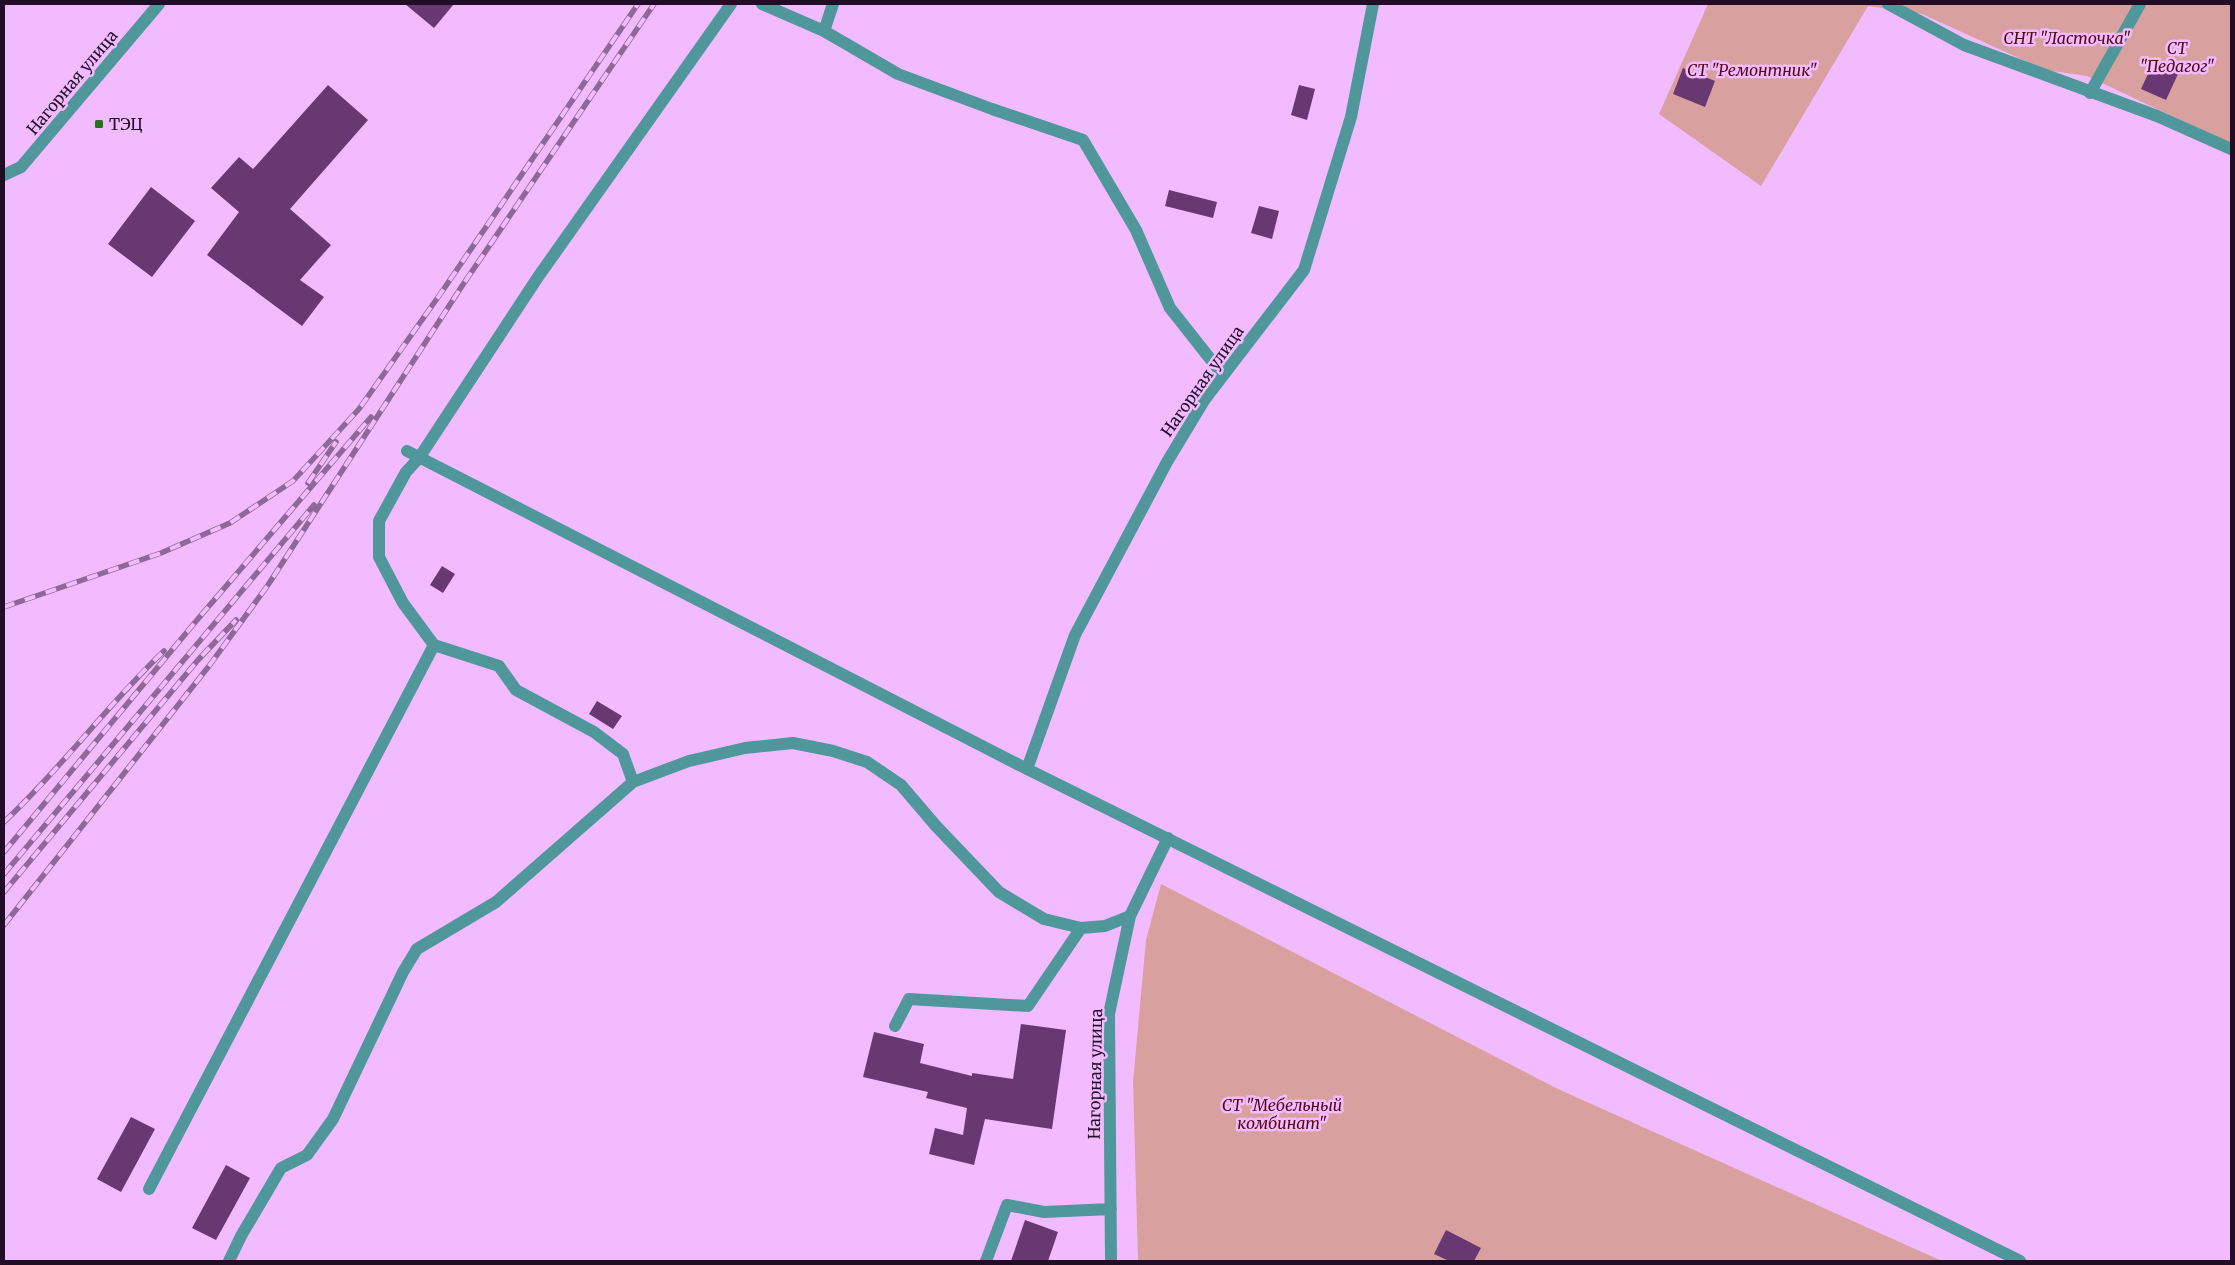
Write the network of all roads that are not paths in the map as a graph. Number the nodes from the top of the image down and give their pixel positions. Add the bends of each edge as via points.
1 (159, 4) edge
2 (731, 4) edge
3 (762, 4) edge
4 (833, 4) edge
5 (1373, 4) edge
6 (1888, 4) edge
7 (2140, 4) edge
8 (824, 31) junction
9 (2090, 93) junction
10 (2231, 149) edge
11 (4, 175) edge
12 (1223, 375) junction
13 (406, 451) dead end
14 (419, 458) junction
15 (434, 645) junction
16 (1027, 769) junction
17 (633, 782) junction
18 (1168, 838) junction
19 (1130, 916) junction
20 (1081, 928) junction
21 (895, 1026) dead end
22 (149, 1189) dead end
23 (1111, 1209) junction
24 (229, 1261) edge
25 (986, 1261) edge
26 (1112, 1261) edge
27 (2020, 1261) edge

1 - 11 street, Нагорная улица via 22,167
2 - 14 street via 538,277
3 - 8 street
4 - 8 street
5 - 12 street, Нагорная улица via 1351,117 1304,270
6 - 9 street via 1964,45
7 - 9 street
8 - 12 street via 898,74 1083,140 1136,230 1170,308
9 - 10 street via 2157,116
12 - 16 street, Нагорная улица via 1167,462 1075,635
13 - 14 street
14 - 15 street via 406,472 379,521 379,557 403,603
14 - 16 street
15 - 17 street via 499,666 516,690 594,732 623,754
15 - 22 street
16 - 18 street
17 - 20 street via 689,761 745,748 793,743 867,762 901,785 999,892 1044,919
17 - 24 street via 496,902 417,949 333,1119 307,1155 281,1168
18 - 19 street, Нагорная улица
18 - 27 street
19 - 20 street via 1105,926
19 - 23 street, Нагорная улица via 1109,1014
20 - 21 street via 1028,1006 909,999
23 - 25 street via 1044,1212 1007,1205
23 - 26 street, Нагорная улица

